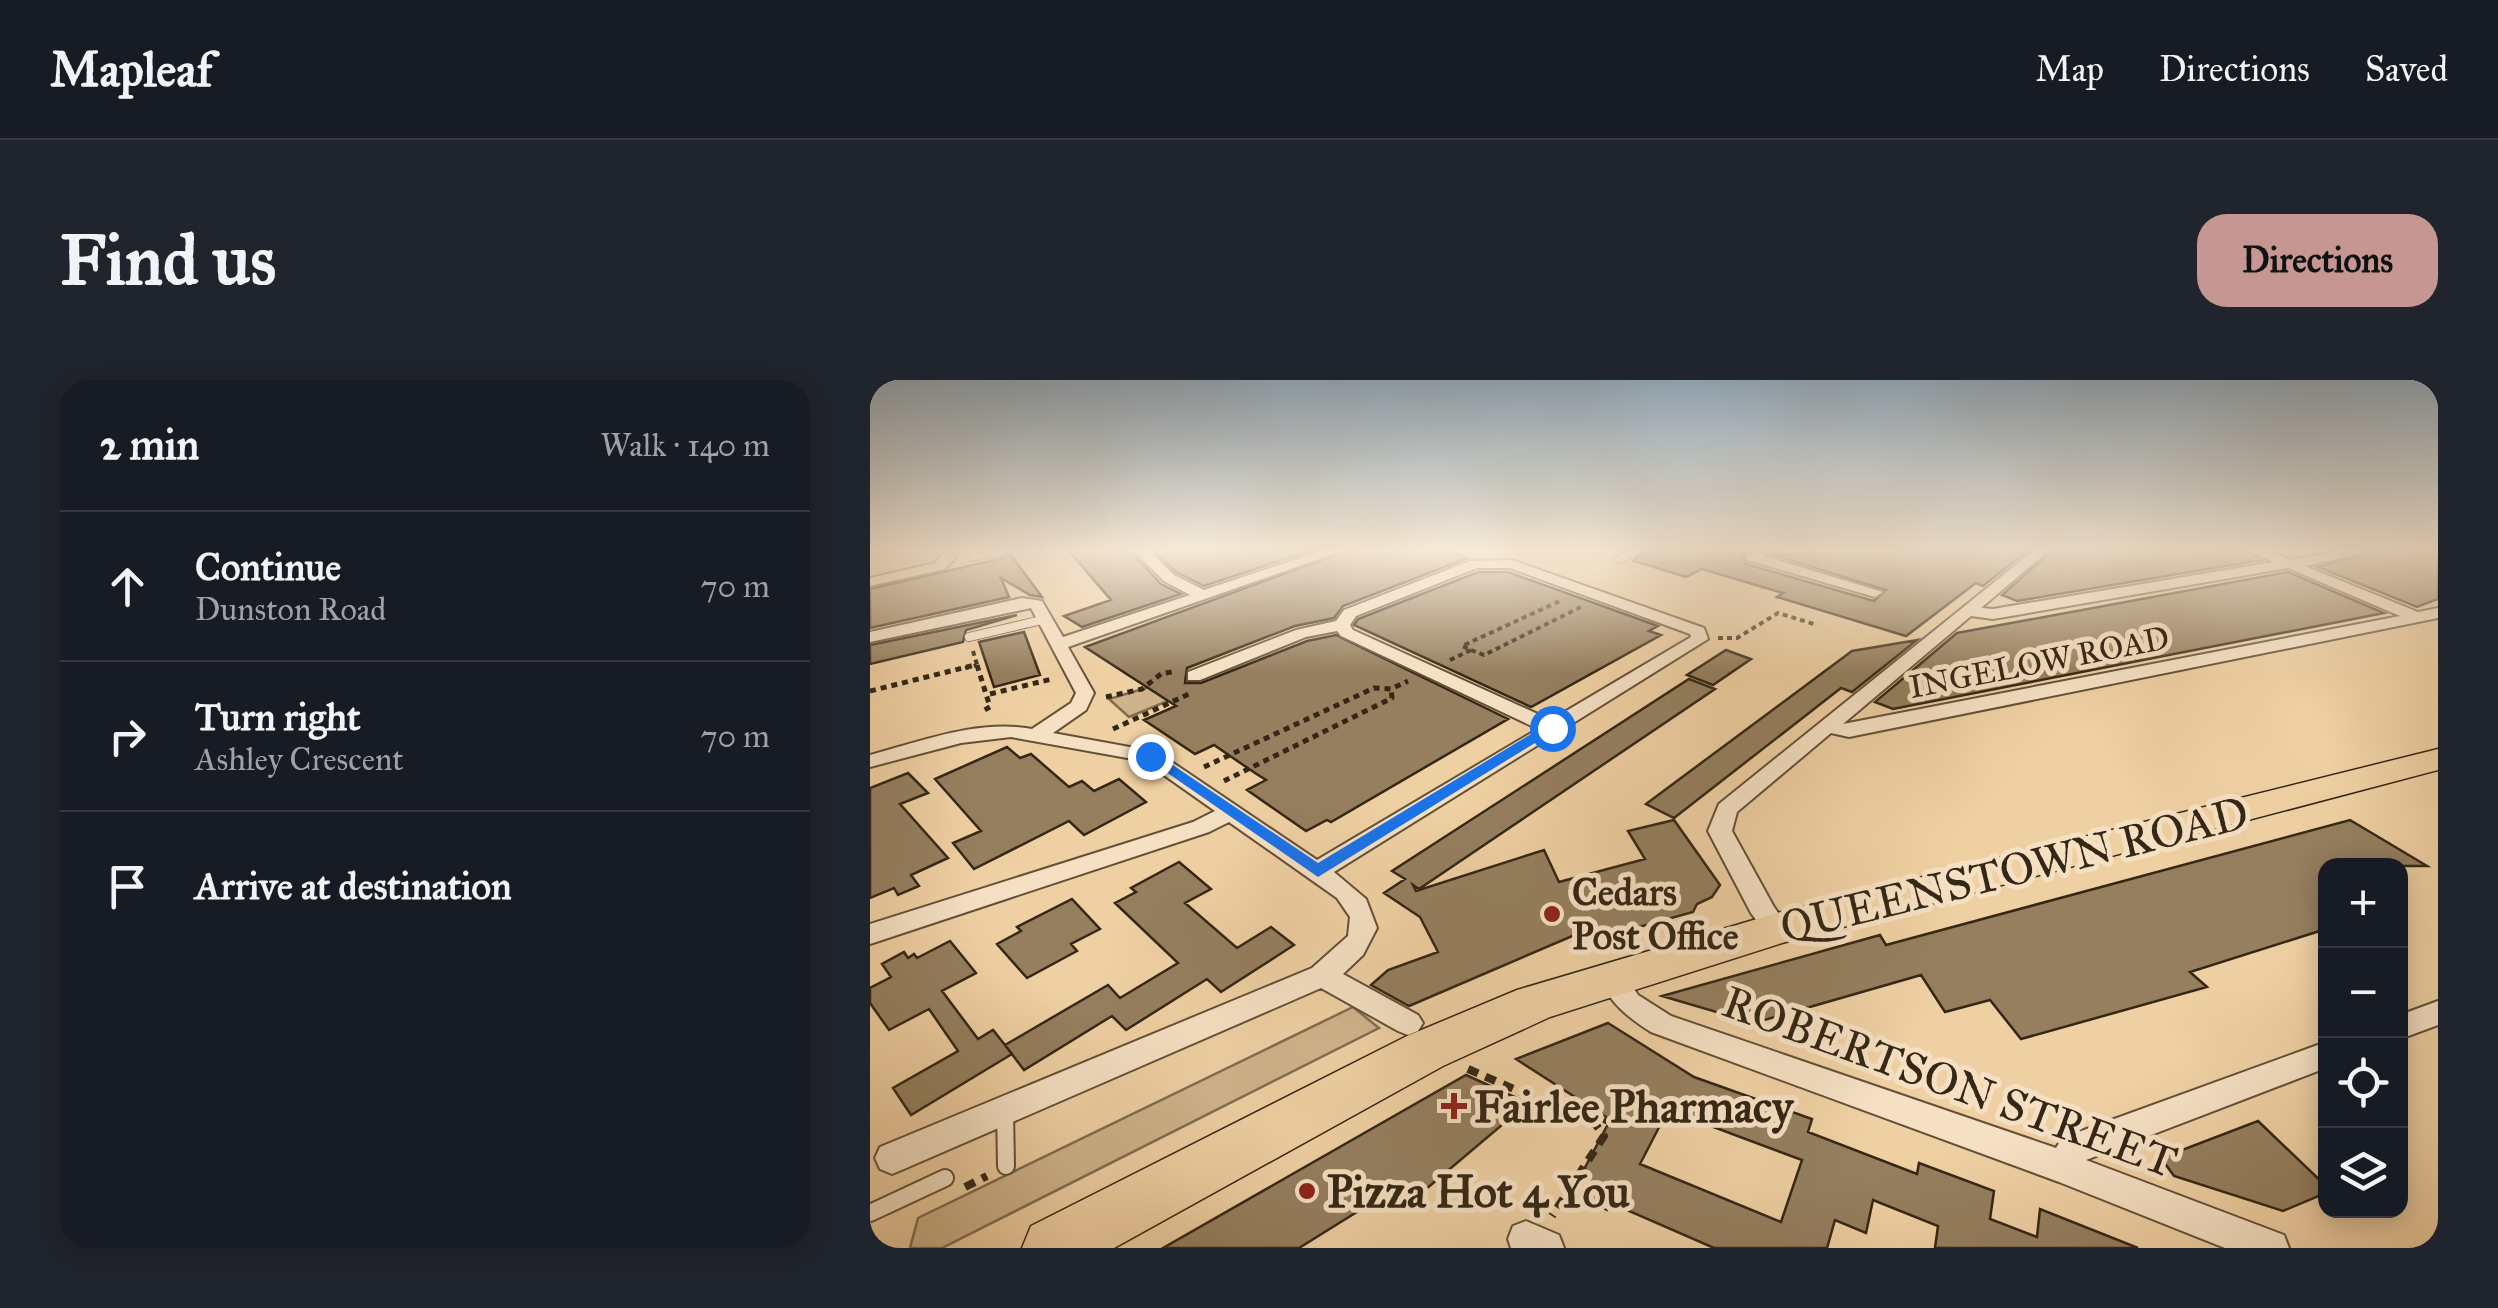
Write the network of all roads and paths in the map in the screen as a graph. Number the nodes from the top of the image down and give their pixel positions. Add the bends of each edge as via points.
1 (1195, 592) edge
2 (1216, 592) edge
3 (1405, 592) edge
4 (1587, 592) edge
5 (1992, 592) edge
6 (2126, 592) edge
7 (2354, 592) edge
8 (1593, 594) junction
9 (1204, 596) junction
10 (1968, 611) junction
11 (2438, 612) edge
12 (2416, 617) junction
13 (1046, 619) junction
14 (1814, 624) dead end
15 (1342, 625) junction
16 (2438, 626) edge
17 (870, 637) edge
18 (968, 637) joint
19 (1700, 639) junction
20 (1060, 644) junction
21 (1472, 650) junction
22 (977, 666) junction
23 (1428, 671) junction
24 (1074, 673) junction
25 (1195, 681) junction
26 (1391, 689) junction
27 (870, 692) edge
28 (1083, 700) junction
29 (1829, 727) junction
30 (1552, 728) junction
31 (1039, 734) junction
32 (1089, 743) junction
33 (2438, 759) edge
34 (870, 761) edge
35 (1201, 769) dead end
36 (1222, 782) dead end
37 (1231, 812) junction
38 (1318, 871) junction
39 (1777, 929) junction
40 (870, 934) edge
41 (1322, 976) junction
42 (1612, 978) junction
43 (2438, 1013) edge
44 (1408, 1023) dead end
45 (2408, 1024) edge
46 (2318, 1058) edge
47 (1466, 1067) dead end
48 (1005, 1110) junction
49 (892, 1158) dead end
50 (1006, 1166) joint
51 (2063, 1167) junction
52 (944, 1178) joint
53 (870, 1213) edge
54 (1536, 1243) edge
55 (1053, 1248) edge
56 (2272, 1248) edge

1 - 9 street
2 - 9 street
3 - 15 street via 1350,613
4 - 8 street
5 - 10 street
6 - 10 street via 1993,614
7 - 12 street
8 - 19 street via 1690,626
8 - 21 path via 1484,655
8 - 21 path via 1462,646
9 - 20 street
10 - 29 street
11 - 12 street, INGELOW ROAD
12 - 16 street
12 - 29 street, INGELOW ROAD via 1848,730
13 - 17 street via 1040,606 1028,602
13 - 18 lane
13 - 20 street
14 - 19 path via 1778,613 1737,638
15 - 23 street
15 - 25 street via 1302,633
18 - 22 path
19 - 30 street
20 - 24 street
21 - 23 path
22 - 24 path via 989,694
22 - 27 path
23 - 26 path
23 - 30 street
24 - 28 street
25 - 28 path via 1173,670 1126,694
25 - 32 path
26 - 35 path via 1374,688
26 - 36 path via 1392,698
28 - 31 street
29 - 39 street via 1721,818 1728,850
30 - 38 street
31 - 32 street
31 - 34 street via 978,734
32 - 37 street via 1161,761
33 - 39 main road, QUEENSTOWN ROAD
37 - 38 street
37 - 40 street
38 - 41 street via 1354,900 1365,919 1355,947
39 - 42 main road, QUEENSTOWN ROAD
41 - 44 street
41 - 48 street
42 - 51 street, ROBERTSON STREET via 1628,1002 1661,1024
42 - 55 main road, QUEENSTOWN ROAD via 1425,1050
43 - 45 street
46 - 51 street via 2074,1149
47 - 54 path via 1596,1125 1604,1136
48 - 49 street
48 - 50 lane
50 - 52 path via 948,1196
51 - 56 street, ROBERTSON STREET
52 - 53 lane

